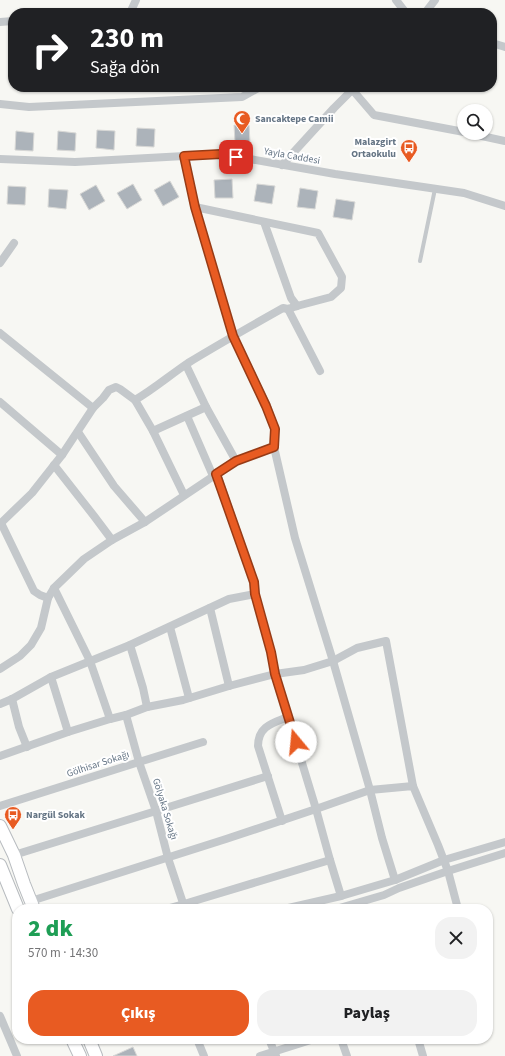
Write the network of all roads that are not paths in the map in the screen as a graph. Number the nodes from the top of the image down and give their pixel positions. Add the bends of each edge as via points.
1 (396, 0) edge
2 (435, 0) edge
3 (402, 8) edge
4 (429, 8) edge
5 (251, 92) edge
6 (348, 92) edge
7 (355, 92) edge
8 (0, 104) edge
9 (457, 131) edge
10 (493, 138) edge
11 (505, 141) edge
12 (184, 156) junction
13 (0, 159) edge
14 (282, 165) junction
15 (435, 188) junction
16 (505, 206) edge
17 (195, 207) junction
18 (264, 222) junction
19 (14, 243) dead end
20 (420, 261) dead end
21 (0, 263) edge
22 (297, 306) junction
23 (288, 308) junction
24 (0, 333) edge
25 (233, 336) junction
26 (186, 365) junction
27 (320, 371) dead end
28 (135, 400) junction
29 (1, 405) edge
30 (206, 407) junction
31 (93, 408) junction
32 (187, 416) junction
33 (152, 431) junction
34 (78, 432) junction
35 (274, 447) junction
36 (62, 455) junction
37 (236, 461) junction
38 (54, 465) junction
39 (215, 475) junction
40 (184, 495) junction
41 (145, 522) junction
42 (1, 523) edge
43 (112, 540) junction
44 (54, 588) junction
45 (255, 594) junction
46 (48, 598) junction
47 (210, 608) junction
48 (170, 626) junction
49 (130, 645) junction
50 (90, 661) junction
51 (333, 662) junction
52 (0, 669) edge
53 (275, 674) junction
54 (51, 677) junction
55 (229, 686) junction
56 (189, 698) junction
57 (12, 699) junction
58 (0, 704) edge
59 (147, 707) junction
60 (126, 715) junction
61 (288, 717) junction
62 (110, 719) junction
63 (68, 732) junction
64 (204, 742) dead end
65 (27, 747) junction
66 (0, 756) edge
67 (139, 762) junction
68 (268, 776) junction
69 (413, 786) junction
70 (370, 790) junction
71 (0, 806) edge
72 (316, 809) junction
73 (156, 812) junction
74 (282, 821) junction
75 (0, 826) edge
76 (505, 842) edge
77 (505, 853) edge
78 (14, 854) junction
79 (168, 858) junction
80 (330, 860) junction
81 (444, 860) junction
82 (0, 865) edge
83 (448, 871) junction
84 (395, 880) junction
85 (341, 896) junction
86 (16, 904) edge
87 (33, 904) edge
88 (36, 904) edge
89 (184, 904) edge
90 (194, 904) edge
91 (306, 904) edge
92 (353, 904) edge
93 (457, 904) edge
94 (0, 1016) edge
95 (74, 1044) edge
96 (90, 1044) edge
97 (199, 1044) edge
98 (271, 1044) edge
99 (301, 1044) edge
100 (343, 1044) edge
101 (419, 1044) edge
102 (275, 1054) edge
103 (17, 1056) edge
104 (80, 1056) edge
105 (96, 1056) edge
106 (204, 1056) edge
107 (260, 1056) edge
108 (347, 1056) edge
109 (423, 1056) edge

1 - 3 street
2 - 4 street
5 - 8 street via 242,97 29,107
6 - 14 street
7 - 9 street via 374,115
10 - 11 street
12 - 13 street, Yayla Caddesi via 75,162
12 - 14 street, Yayla Caddesi via 221,154
12 - 17 street
14 - 15 street, Yayla Caddesi
15 - 16 street, Yayla Caddesi via 464,193
15 - 20 lane
17 - 18 street
17 - 25 street
18 - 22 street via 291,298
18 - 22 street via 318,233 342,278 341,288 331,297
19 - 21 street
22 - 23 street
23 - 25 street via 283,308
23 - 27 street
24 - 31 street
25 - 26 street
25 - 35 street via 275,429
26 - 28 street
26 - 30 street
28 - 31 street via 116,387 109,390
28 - 33 street
29 - 36 street
30 - 32 street
30 - 37 street
31 - 34 street
32 - 33 street
32 - 39 street
33 - 40 street
34 - 36 street
34 - 41 street via 114,486
35 - 37 street
35 - 51 street via 295,538
36 - 38 street
37 - 39 street
38 - 42 street via 32,493
38 - 43 street
39 - 40 street
39 - 45 street via 254,582
40 - 41 street
41 - 43 street
42 - 46 street via 34,591
43 - 44 street via 84,559
44 - 46 street
44 - 50 street
45 - 47 street via 229,599
45 - 53 street
46 - 52 street via 41,628 35,640 20,656
47 - 48 street
47 - 55 street
48 - 49 street
48 - 56 street
49 - 50 street
49 - 59 street
50 - 54 street
50 - 62 street
51 - 53 street
51 - 69 street via 357,648 386,641
51 - 70 street
53 - 55 street
53 - 61 street
54 - 57 street
54 - 63 street
55 - 56 street
56 - 59 street
57 - 58 street
57 - 65 street
59 - 60 street
60 - 62 street
60 - 67 street, Gölyaka Sokağı
61 - 68 street via 268,725 259,736 258,746
61 - 72 street
62 - 63 street
63 - 65 street
64 - 67 street, Gölhisar Sokağı
65 - 66 street
67 - 71 street, Gölhisar Sokağı
67 - 73 street, Gölyaka Sokağı
68 - 73 street
68 - 74 street
69 - 70 street
69 - 81 street
70 - 72 street
70 - 84 street
72 - 74 street
72 - 80 street
73 - 78 street
73 - 79 street, Gölyaka Sokağı
74 - 79 street
75 - 78 main road
76 - 81 street
77 - 83 street
78 - 87 main road
79 - 88 street
79 - 89 street, Gölyaka Sokağı
80 - 85 street
80 - 90 street
81 - 83 street
81 - 84 street
82 - 86 main road
83 - 92 street
83 - 93 street
84 - 85 street
85 - 91 street
94 - 103 street
95 - 104 main road
96 - 105 main road
97 - 106 street
98 - 102 street
99 - 102 street
100 - 108 street
101 - 109 street
102 - 107 street

